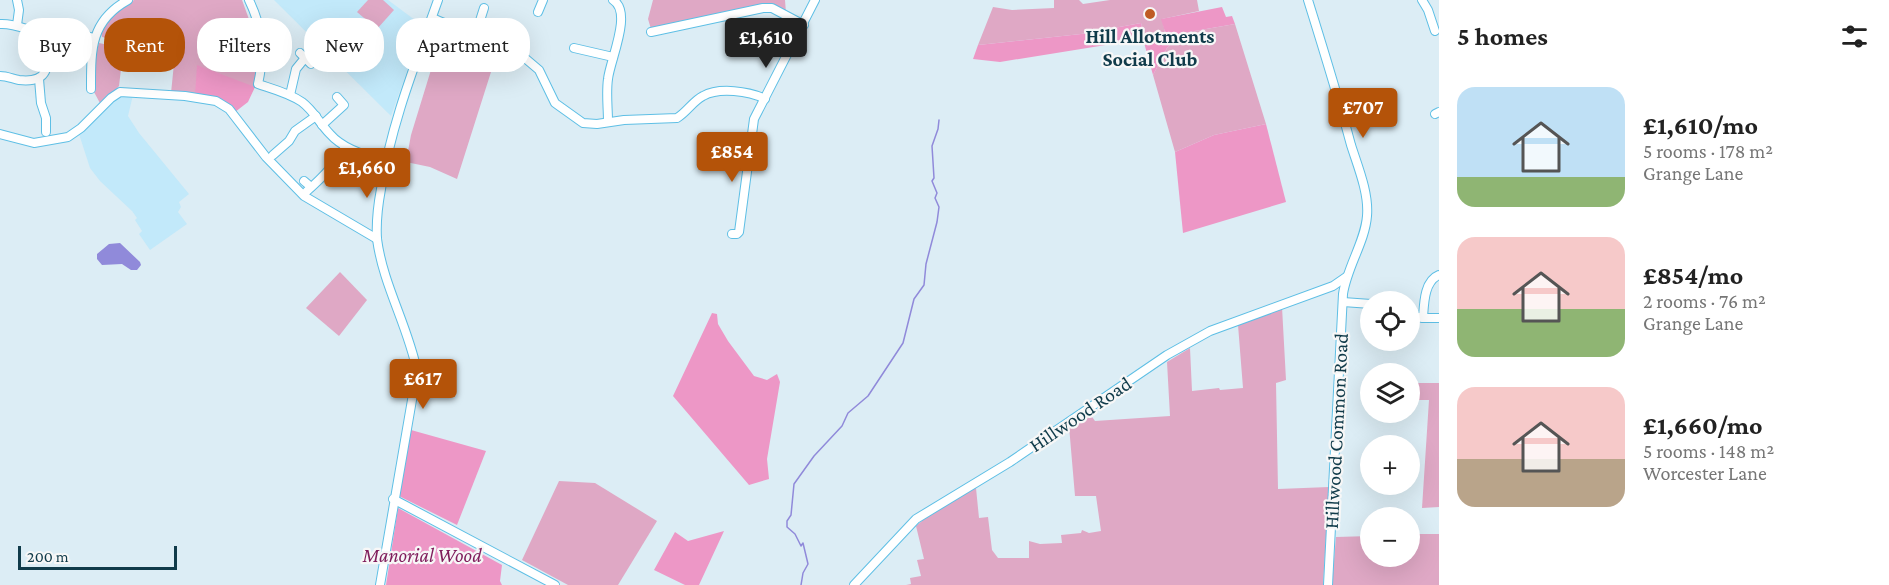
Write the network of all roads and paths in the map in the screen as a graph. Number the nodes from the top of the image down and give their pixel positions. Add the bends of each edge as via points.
1 (17, 0) edge
2 (128, 0) edge
3 (249, 0) edge
4 (438, 0) edge
5 (815, 0) edge
6 (1308, 0) edge
7 (1422, 0) edge
8 (616, 1) edge
9 (483, 8) dead end
10 (432, 18) edge
11 (480, 18) edge
12 (0, 24) edge
13 (17, 25) joint
14 (804, 25) junction
15 (1434, 31) edge
16 (651, 32) dead end
17 (94, 38) joint
18 (580, 47) dead end
19 (613, 57) junction
20 (304, 59) edge
21 (530, 64) edge
22 (46, 72) edge
23 (413, 72) edge
24 (0, 76) edge
25 (39, 79) junction
26 (258, 84) junction
27 (89, 85) dead end
28 (255, 94) dead end
29 (290, 95) junction
30 (337, 97) dead end
31 (765, 99) junction
32 (316, 116) junction
33 (608, 122) junction
34 (322, 125) junction
35 (46, 132) dead end
36 (0, 134) edge
37 (345, 147) junction
38 (274, 151) dead end
39 (385, 160) junction
40 (304, 181) dead end
41 (732, 234) dead end
42 (377, 238) junction
43 (1439, 275) edge
44 (1346, 277) junction
45 (1333, 285) junction
46 (1343, 298) junction
47 (1360, 302) edge
48 (1420, 318) edge
49 (1423, 318) junction
50 (1439, 318) edge
51 (393, 499) junction
52 (380, 585) edge
53 (555, 585) edge
54 (854, 585) edge
55 (1328, 585) edge

1 - 13 street
2 - 17 street via 104,19
3 - 26 street via 263,45
4 - 10 street
5 - 14 street
6 - 44 street, Hillwood Common Road via 1366,202 1366,226
7 - 15 street
8 - 19 street via 622,17
9 - 11 street
12 - 13 street
14 - 16 street via 772,8 763,8
14 - 31 street
17 - 27 street
18 - 19 street
19 - 33 street via 608,78
20 - 29 street via 296,69
21 - 33 street via 561,109 589,124
22 - 25 street
23 - 39 street
24 - 25 street
25 - 35 street via 41,103 51,122
26 - 28 street
26 - 29 street
29 - 32 street
30 - 34 street via 344,105
31 - 33 street via 721,91 702,96 678,118
31 - 41 street via 754,119 739,231
32 - 34 street
32 - 38 street
34 - 37 street
36 - 42 street via 34,143 68,136 120,92 216,101 229,109 266,157 304,196
37 - 39 street
37 - 40 street via 337,162 309,189
39 - 42 street
42 - 51 street via 417,371
43 - 49 street via 1429,282
44 - 45 street, Hillwood Road
44 - 46 street, Hillwood Common Road
45 - 46 street
45 - 54 street, Hillwood Road via 1210,331 1167,355 1010,462 916,519
46 - 47 street
46 - 55 street, Hillwood Common Road
48 - 49 street
49 - 50 street
51 - 52 street
51 - 53 street

